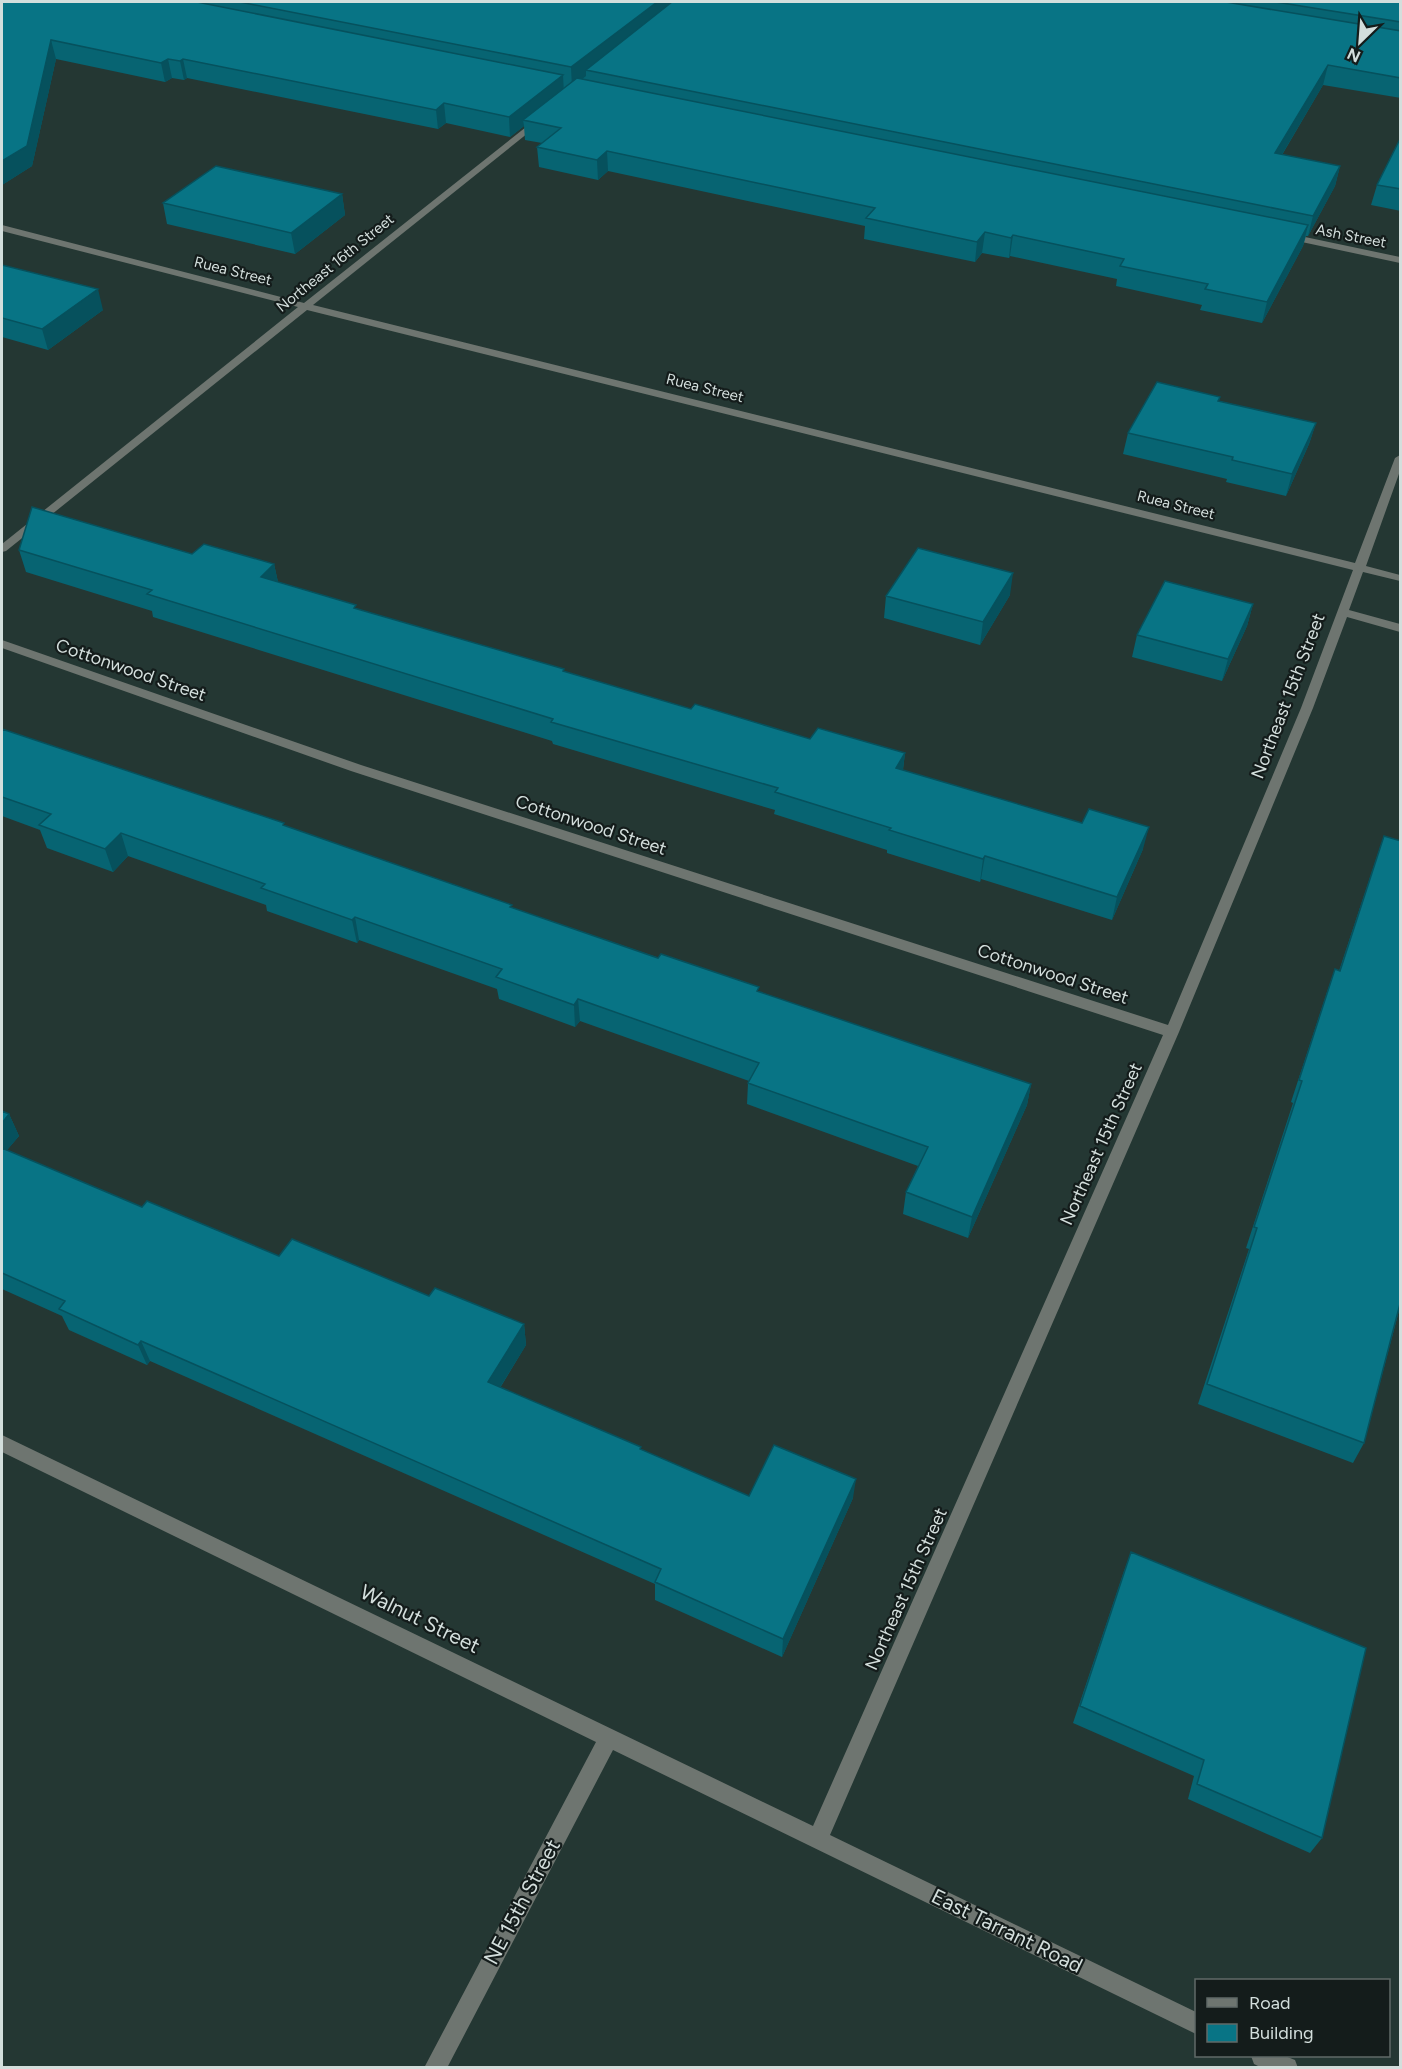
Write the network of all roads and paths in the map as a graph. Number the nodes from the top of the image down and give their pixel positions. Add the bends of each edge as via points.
1 (545, 114) edge
2 (2, 228) edge
3 (1272, 234) edge
4 (1401, 260) edge
5 (304, 306) junction
6 (1401, 458) edge
7 (2, 549) edge
8 (1360, 567) junction
9 (1401, 578) edge
10 (1342, 612) junction
11 (1401, 628) edge
12 (2, 644) edge
13 (1172, 1032) junction
14 (2, 1443) edge
15 (609, 1737) junction
16 (818, 1838) junction
17 (1195, 2022) edge
18 (1266, 2057) edge
19 (435, 2067) edge
20 (1287, 2067) edge

1 - 5 street, Northeast 16th Street
2 - 5 street, Ruea Street
3 - 4 street, Ash Street
5 - 7 street, Northeast 16th Street
5 - 8 street, Ruea Street
6 - 8 street, Northeast 15th Street
8 - 9 street, Ruea Street
8 - 10 street, Northeast 15th Street
10 - 11 street
10 - 13 street, Northeast 15th Street via 1307,708
12 - 13 street, Cottonwood Street via 367,772
13 - 16 street, Northeast 15th Street
14 - 15 street, Walnut Street
15 - 16 street, Walnut Street
15 - 19 street, NE 15th Street
16 - 17 street, East Tarrant Road
18 - 20 street

